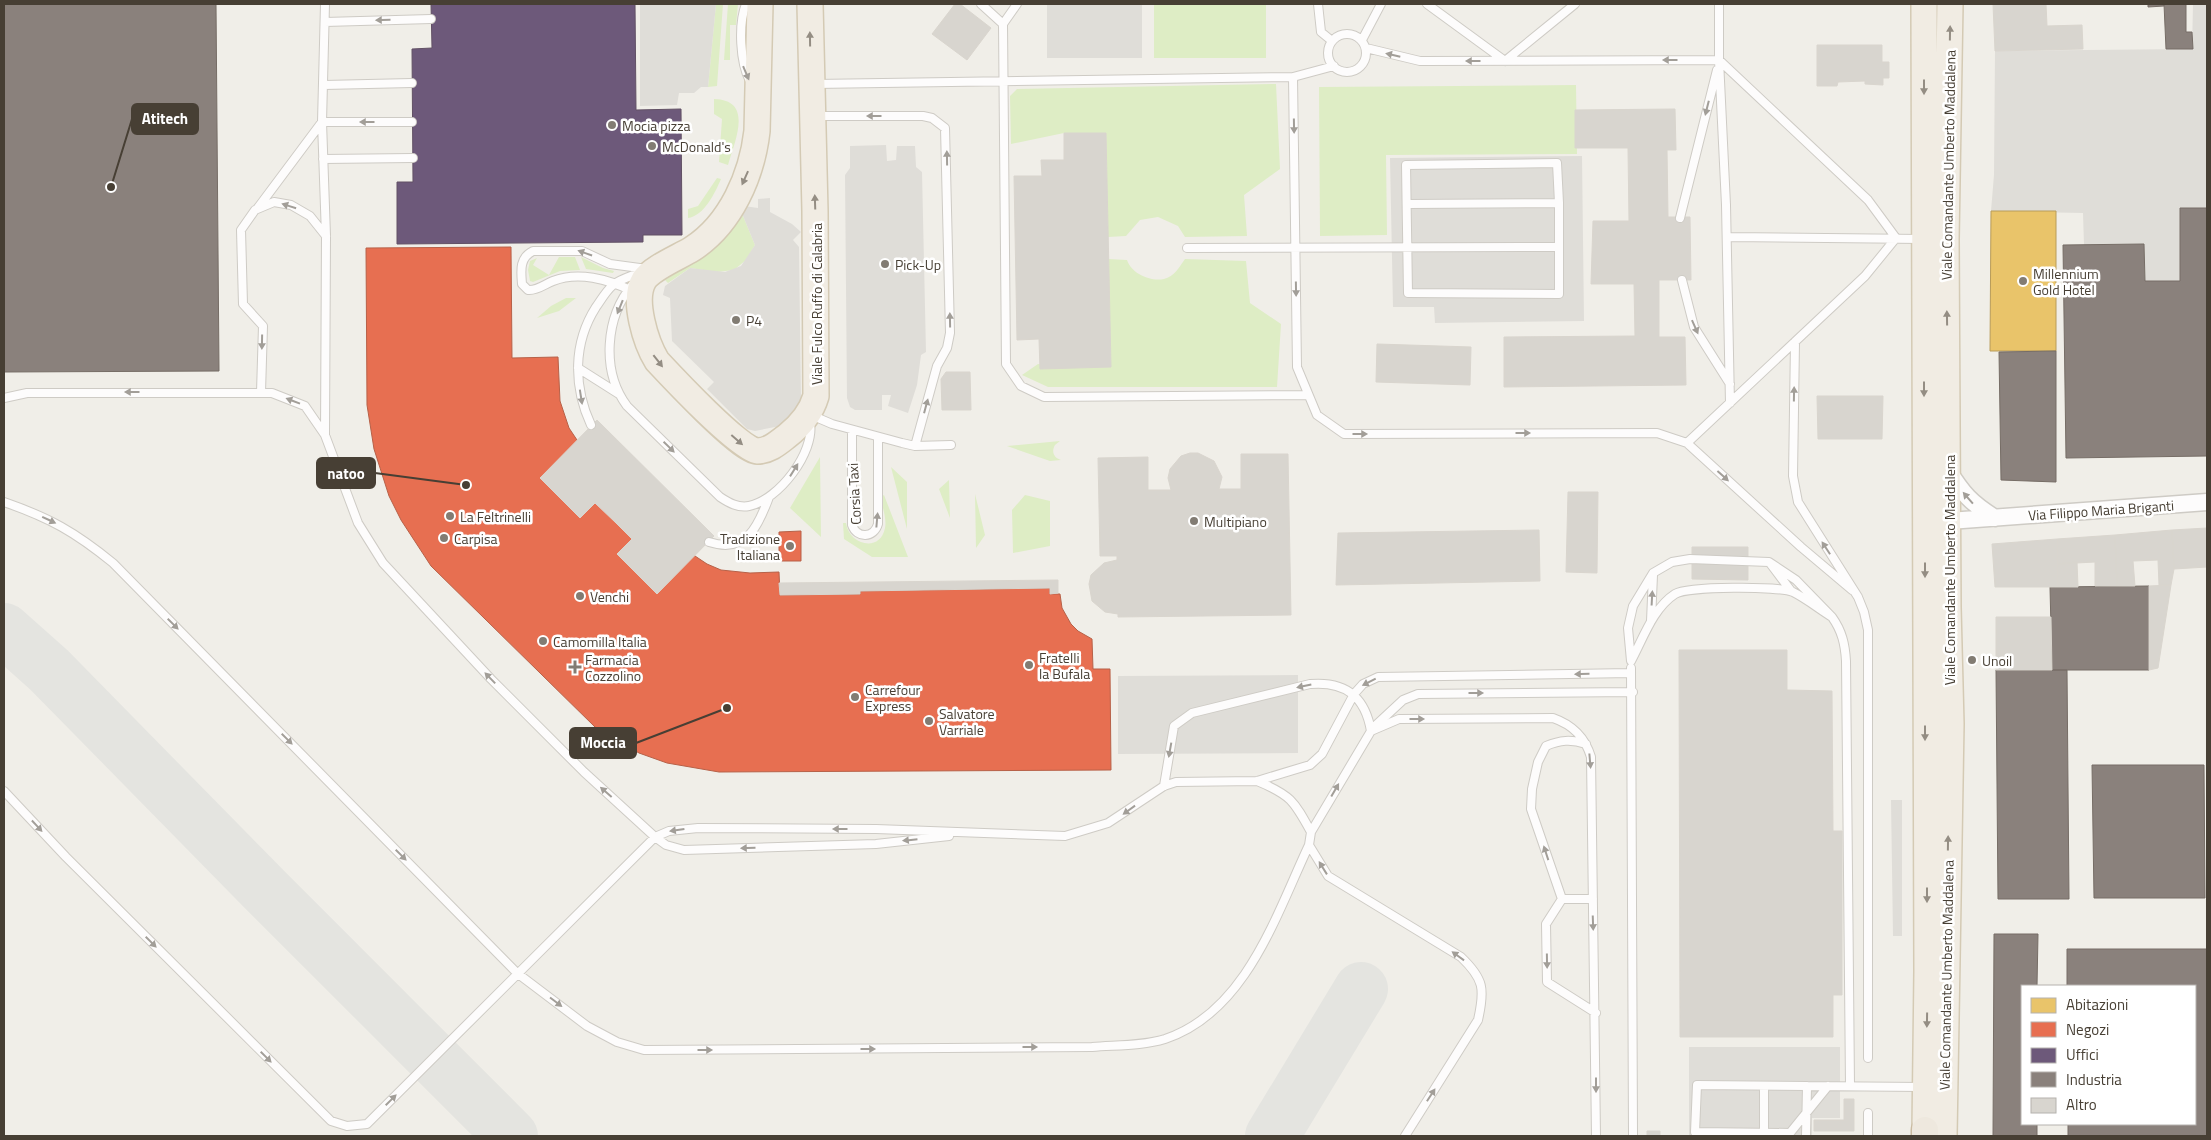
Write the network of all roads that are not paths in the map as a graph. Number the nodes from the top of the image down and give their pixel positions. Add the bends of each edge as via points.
1 (325, 4) edge
2 (746, 4) edge
3 (760, 4) edge
4 (810, 4) edge
5 (981, 4) edge
6 (1016, 4) edge
7 (1318, 4) edge
8 (1381, 4) edge
9 (1427, 4) edge
10 (1575, 4) edge
11 (1719, 4) edge
12 (1924, 4) edge
13 (1950, 4) edge
14 (431, 20) dead end
15 (325, 22) junction
16 (1003, 24) junction
17 (1362, 40) junction
18 (1332, 41) junction
19 (1366, 48) junction
20 (1719, 60) junction
21 (1505, 61) junction
22 (1334, 66) junction
23 (1294, 78) junction
24 (1004, 82) junction
25 (412, 83) dead end
26 (811, 84) junction
27 (324, 85) junction
28 (758, 104) junction
29 (812, 116) junction
30 (322, 122) junction
31 (412, 122) dead end
32 (323, 158) junction
33 (413, 158) dead end
34 (1559, 203) junction
35 (1408, 204) junction
36 (255, 210) junction
37 (1680, 218) dead end
38 (326, 236) junction
39 (1727, 237) junction
40 (1896, 238) junction
41 (1935, 239) junction
42 (1408, 246) junction
43 (1296, 247) junction
44 (1559, 247) junction
45 (1187, 248) dead end
46 (655, 268) junction
47 (1682, 280) dead end
48 (614, 284) junction
49 (634, 292) junction
50 (1795, 342) junction
51 (578, 368) junction
52 (1730, 384) junction
53 (261, 392) junction
54 (620, 395) junction
55 (1308, 395) junction
56 (4, 398) edge
57 (1730, 403) junction
58 (809, 414) junction
59 (591, 425) dead end
60 (852, 430) junction
61 (325, 435) junction
62 (878, 437) junction
63 (1686, 443) junction
64 (951, 444) dead end
65 (915, 446) junction
66 (1948, 470) junction
67 (769, 497) junction
68 (4, 502) edge
69 (2207, 502) edge
70 (1995, 518) junction
71 (1937, 521) junction
72 (708, 542) dead end
73 (1769, 562) junction
74 (1654, 573) junction
75 (1852, 590) junction
76 (1791, 591) junction
77 (1832, 617) junction
78 (1651, 622) junction
79 (1631, 661) junction
80 (1631, 673) junction
81 (1633, 692) junction
82 (1354, 694) junction
83 (1371, 731) junction
84 (1587, 744) junction
85 (1257, 781) junction
86 (1164, 786) junction
87 (4, 791) edge
88 (1311, 832) junction
89 (976, 833) junction
90 (655, 837) junction
91 (1309, 845) junction
92 (1562, 899) junction
93 (1593, 899) junction
94 (517, 973) junction
95 (1596, 1013) junction
96 (1868, 1058) dead end
97 (1764, 1086) junction
98 (1807, 1086) junction
99 (1828, 1086) junction
100 (1850, 1086) junction
101 (1925, 1087) junction
102 (1807, 1110) junction
103 (1868, 1113) dead end
104 (1764, 1134) edge
105 (1931, 1134) edge
106 (1405, 1136) edge
107 (1596, 1136) edge
108 (1633, 1136) edge
109 (1806, 1136) edge
110 (1868, 1136) edge

1 - 15 lane
2 -> 28 lane via 742,57
3 - 28 main road
26 -> 4 main road, Viale Fulco Ruffo di Calabria
5 - 16 lane
6 - 16 lane
7 - 18 lane via 1321,32
8 - 17 lane
9 - 21 lane
10 - 21 lane
11 - 20 lane
12 -> 41 main road, Viale Comandante Umberto Maddalena
41 -> 13 main road, Viale Comandante Umberto Maddalena
14 -> 15 lane
15 - 27 lane
16 - 24 lane
17 - 18 lane via 1347,34
17 - 19 lane
18 - 22 lane via 1328,54
21 -> 19 lane via 1420,61
19 - 22 lane via 1360,67 1346,72
20 -> 21 lane
20 -> 37 lane
20 - 39 lane
20 - 40 lane via 1868,200
22 - 23 lane
23 - 24 lane
23 -> 43 lane
24 - 26 lane
24 - 55 lane via 1006,364 1021,386 1044,397
25 - 27 lane
26 - 29 main road, Viale Fulco Ruffo di Calabria
27 - 30 lane
28 -> 46 main road via 754,151 731,207 695,247
58 -> 29 main road, Viale Fulco Ruffo di Calabria via 814,406 816,388
65 -> 29 lane via 937,366 947,348 950,333 945,128 932,118 923,116
31 -> 30 lane
30 - 32 lane
30 - 36 lane
32 - 33 lane
32 - 38 lane
34 - 35 lane
34 - 35 lane via 1557,163 1406,165
34 - 44 lane
35 - 42 lane
38 -> 36 lane via 310,216 291,204 274,202
36 -> 53 lane via 241,230 243,304 263,326
38 - 61 lane
39 - 40 lane
39 - 52 lane
40 - 41 lane
40 - 50 lane via 1865,276
66 -> 41 main road, Viale Comandante Umberto Maddalena
41 -> 71 main road, Viale Comandante Umberto Maddalena
42 - 43 lane
42 - 44 lane
42 - 44 lane via 1408,293 1559,294
43 - 45 lane
43 -> 55 lane via 1297,367
46 - 48 lane
46 -> 48 lane via 610,264 573,250 532,251 522,263 522,284 528,290 574,276
46 - 49 main road
47 -> 52 lane via 1694,327
48 - 49 lane
48 - 51 lane via 586,324 579,347
49 -> 54 lane via 621,302 610,339 609,357
49 -> 58 main road via 649,348 657,361 747,448 765,450 775,445
50 - 57 lane
75 -> 50 lane via 1798,502 1793,476
51 - 54 lane
51 -> 59 lane via 582,407
52 - 57 lane
53 -> 56 lane via 27,393
61 -> 53 lane via 305,406
54 -> 67 lane via 627,406 728,503 748,506
55 -> 63 lane via 1317,415 1344,434 1657,433
57 - 63 lane
58 - 60 lane
67 -> 58 lane via 785,483 809,445
60 - 62 lane
60 -> 62 lane, Corsia Taxi via 852,525 861,535 874,531 878,524
90 -> 61 lane via 491,679 383,563 358,523
62 - 65 lane
63 -> 75 lane
64 - 65 lane
70 -> 66 street via 1974,505
66 - 71 main road, Viale Comandante Umberto Maddalena
67 - 72 lane via 755,528 740,542 722,546
68 -> 94 lane via 62,526 113,563
69 - 70 street, Via Filippo Maria Briganti
70 - 71 street, Via Filippo Maria Briganti
71 -> 101 main road, Viale Comandante Umberto Maddalena
105 -> 71 main road, Viale Comandante Umberto Maddalena via 1951,724 1948,607
73 - 74 lane via 1690,559 1672,562
73 - 76 lane
73 - 77 lane via 1796,580
78 -> 74 lane
74 - 79 lane via 1632,606 1628,628
75 - 96 lane via 1864,612 1868,646
76 - 77 lane
76 - 78 lane via 1693,589 1676,593 1663,604
77 - 100 lane via 1840,628 1846,661
78 - 79 lane
79 - 80 lane
80 - 81 lane
80 -> 82 lane via 1378,677 1363,684
83 -> 81 lane via 1403,700 1418,694
81 - 108 lane
82 - 83 lane via 1368,714
82 - 85 lane via 1316,760 1296,770
82 -> 86 lane via 1325,683 1310,684 1192,713 1174,726
83 -> 84 lane via 1399,719 1553,718 1572,727
88 -> 83 lane
92 -> 84 lane via 1532,809 1532,789 1538,762 1546,746 1572,740
84 -> 93 lane via 1591,757
85 - 86 lane via 1190,781
85 - 88 lane via 1291,800
86 -> 89 lane via 1122,815 1065,836
87 -> 94 lane via 331,1121 347,1126 367,1124
88 - 91 lane
89 -> 90 lane via 698,828 669,831
89 -> 90 lane via 876,844 684,850 666,845
90 - 94 lane
94 -> 91 lane via 587,1026 616,1042 644,1050 1092,1047 1165,1039 1203,1020 1238,985 1264,941
106 -> 91 lane via 1478,1020 1482,988 1477,972 1461,957 1328,876
92 - 93 lane
92 -> 95 lane via 1546,924 1547,982
93 -> 95 lane
95 -> 107 lane
97 - 98 lane
97 - 104 lane
97 - 104 lane via 1697,1086 1695,1132
98 - 99 lane
98 - 102 lane
99 - 100 lane
99 - 102 lane
100 - 101 lane
101 - 105 main road, Viale Comandante Umberto Maddalena
102 - 104 lane via 1790,1133
102 - 109 lane
103 - 110 lane

